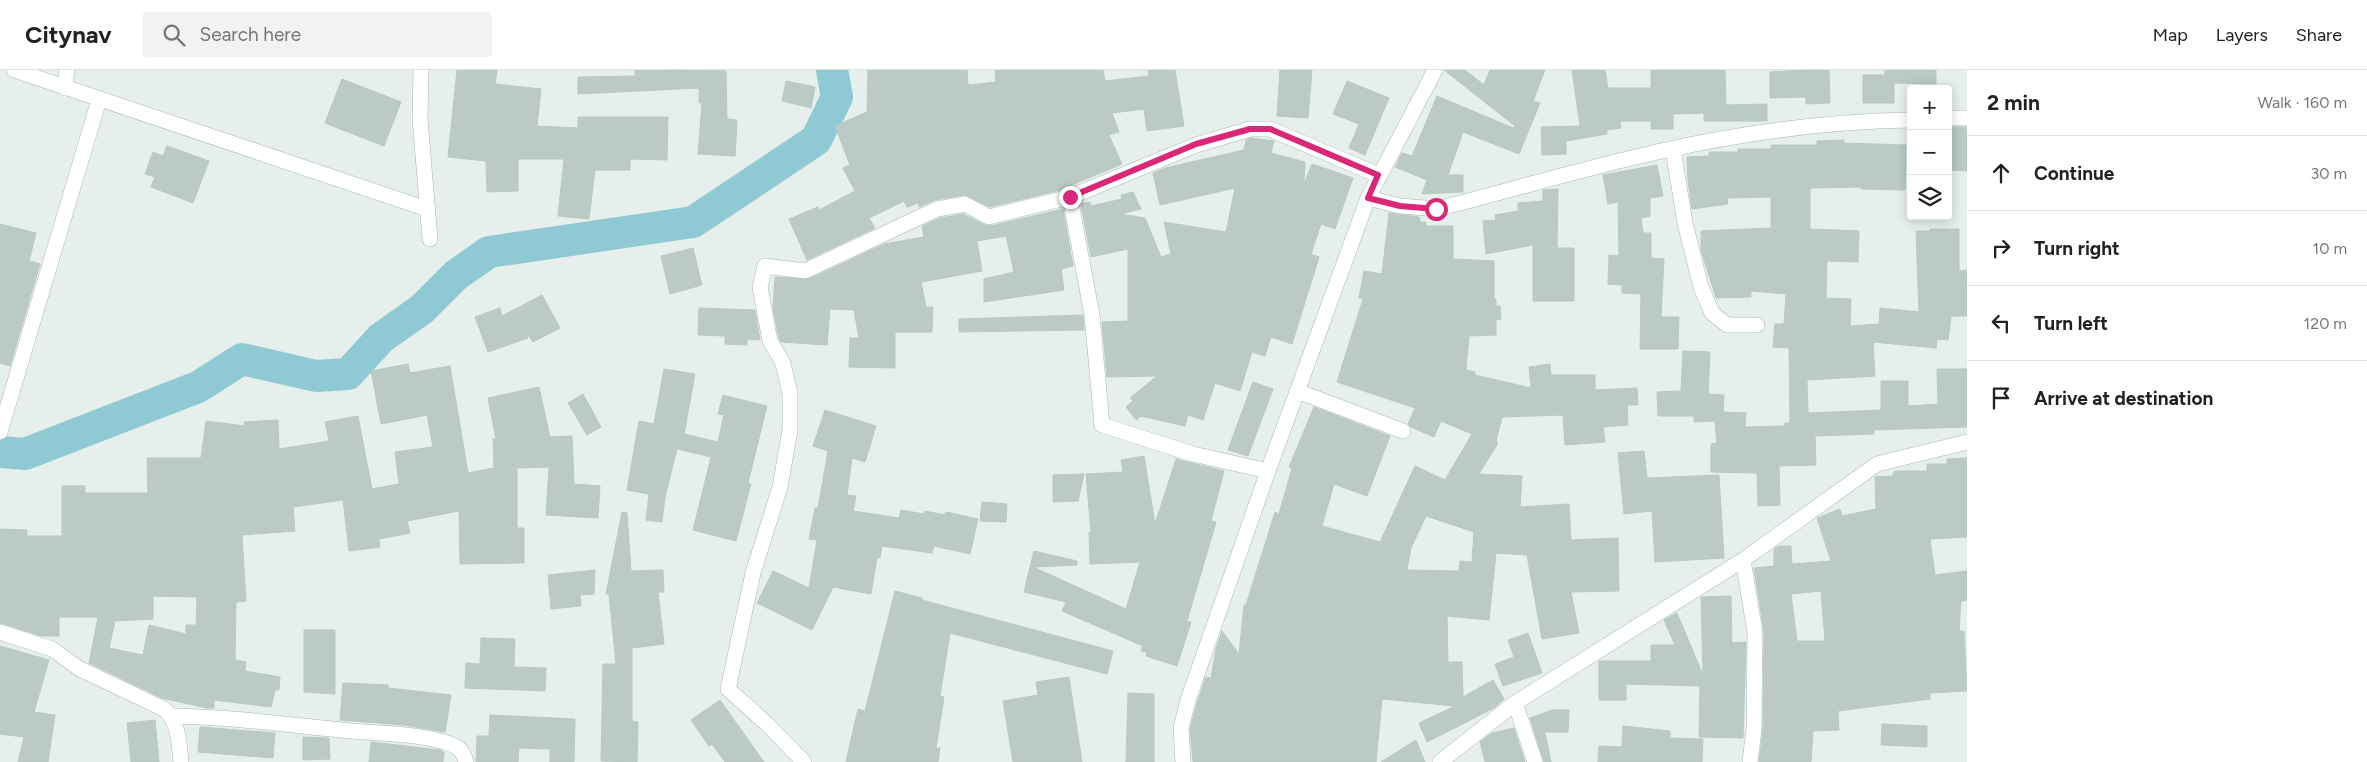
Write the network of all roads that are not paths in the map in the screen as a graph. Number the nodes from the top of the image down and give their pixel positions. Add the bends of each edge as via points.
1 (14, 70) edge
2 (66, 70) edge
3 (421, 70) edge
4 (1435, 70) edge
5 (65, 88) junction
6 (99, 100) junction
7 (1952, 118) edge
8 (1967, 118) edge
9 (1907, 120) edge
10 (1673, 149) junction
11 (1378, 175) junction
12 (1070, 197) junction
13 (1368, 198) junction
14 (427, 209) junction
15 (430, 239) dead end
16 (1757, 325) dead end
17 (1297, 391) junction
18 (1403, 430) dead end
19 (0, 432) edge
20 (1967, 442) edge
21 (1268, 471) junction
22 (1743, 560) junction
23 (0, 632) edge
24 (1515, 703) junction
25 (172, 716) junction
26 (182, 762) edge
27 (466, 762) edge
28 (804, 762) edge
29 (1183, 762) edge
30 (1440, 762) edge
31 (1535, 762) edge
32 (1750, 762) edge

1 - 5 street
2 - 5 street
3 - 14 street via 420,119
4 - 11 street
5 - 6 street
6 - 14 street
6 - 19 street
7 - 8 street
9 - 10 street via 1844,122 1744,135
10 - 13 street via 1436,209 1400,206
10 - 16 street via 1685,223 1701,287 1712,313 1727,325
11 - 12 street via 1270,129 1250,129 1196,144
11 - 13 street
12 - 21 street via 1092,315 1102,425 1193,454
12 - 28 street via 989,217 965,204 937,209 805,271 765,266 760,287 770,340 782,363 790,394 790,430 780,487 752,573 728,689
13 - 17 street
14 - 15 street
17 - 18 street
17 - 21 street
20 - 22 street via 1877,464
21 - 29 street via 1188,700 1182,728
22 - 24 street
22 - 32 street via 1755,632 1754,729
23 - 25 street via 52,649 80,669 164,709
24 - 30 street
24 - 31 street
25 - 26 street
25 - 27 street via 280,723 418,738 456,746 462,750

